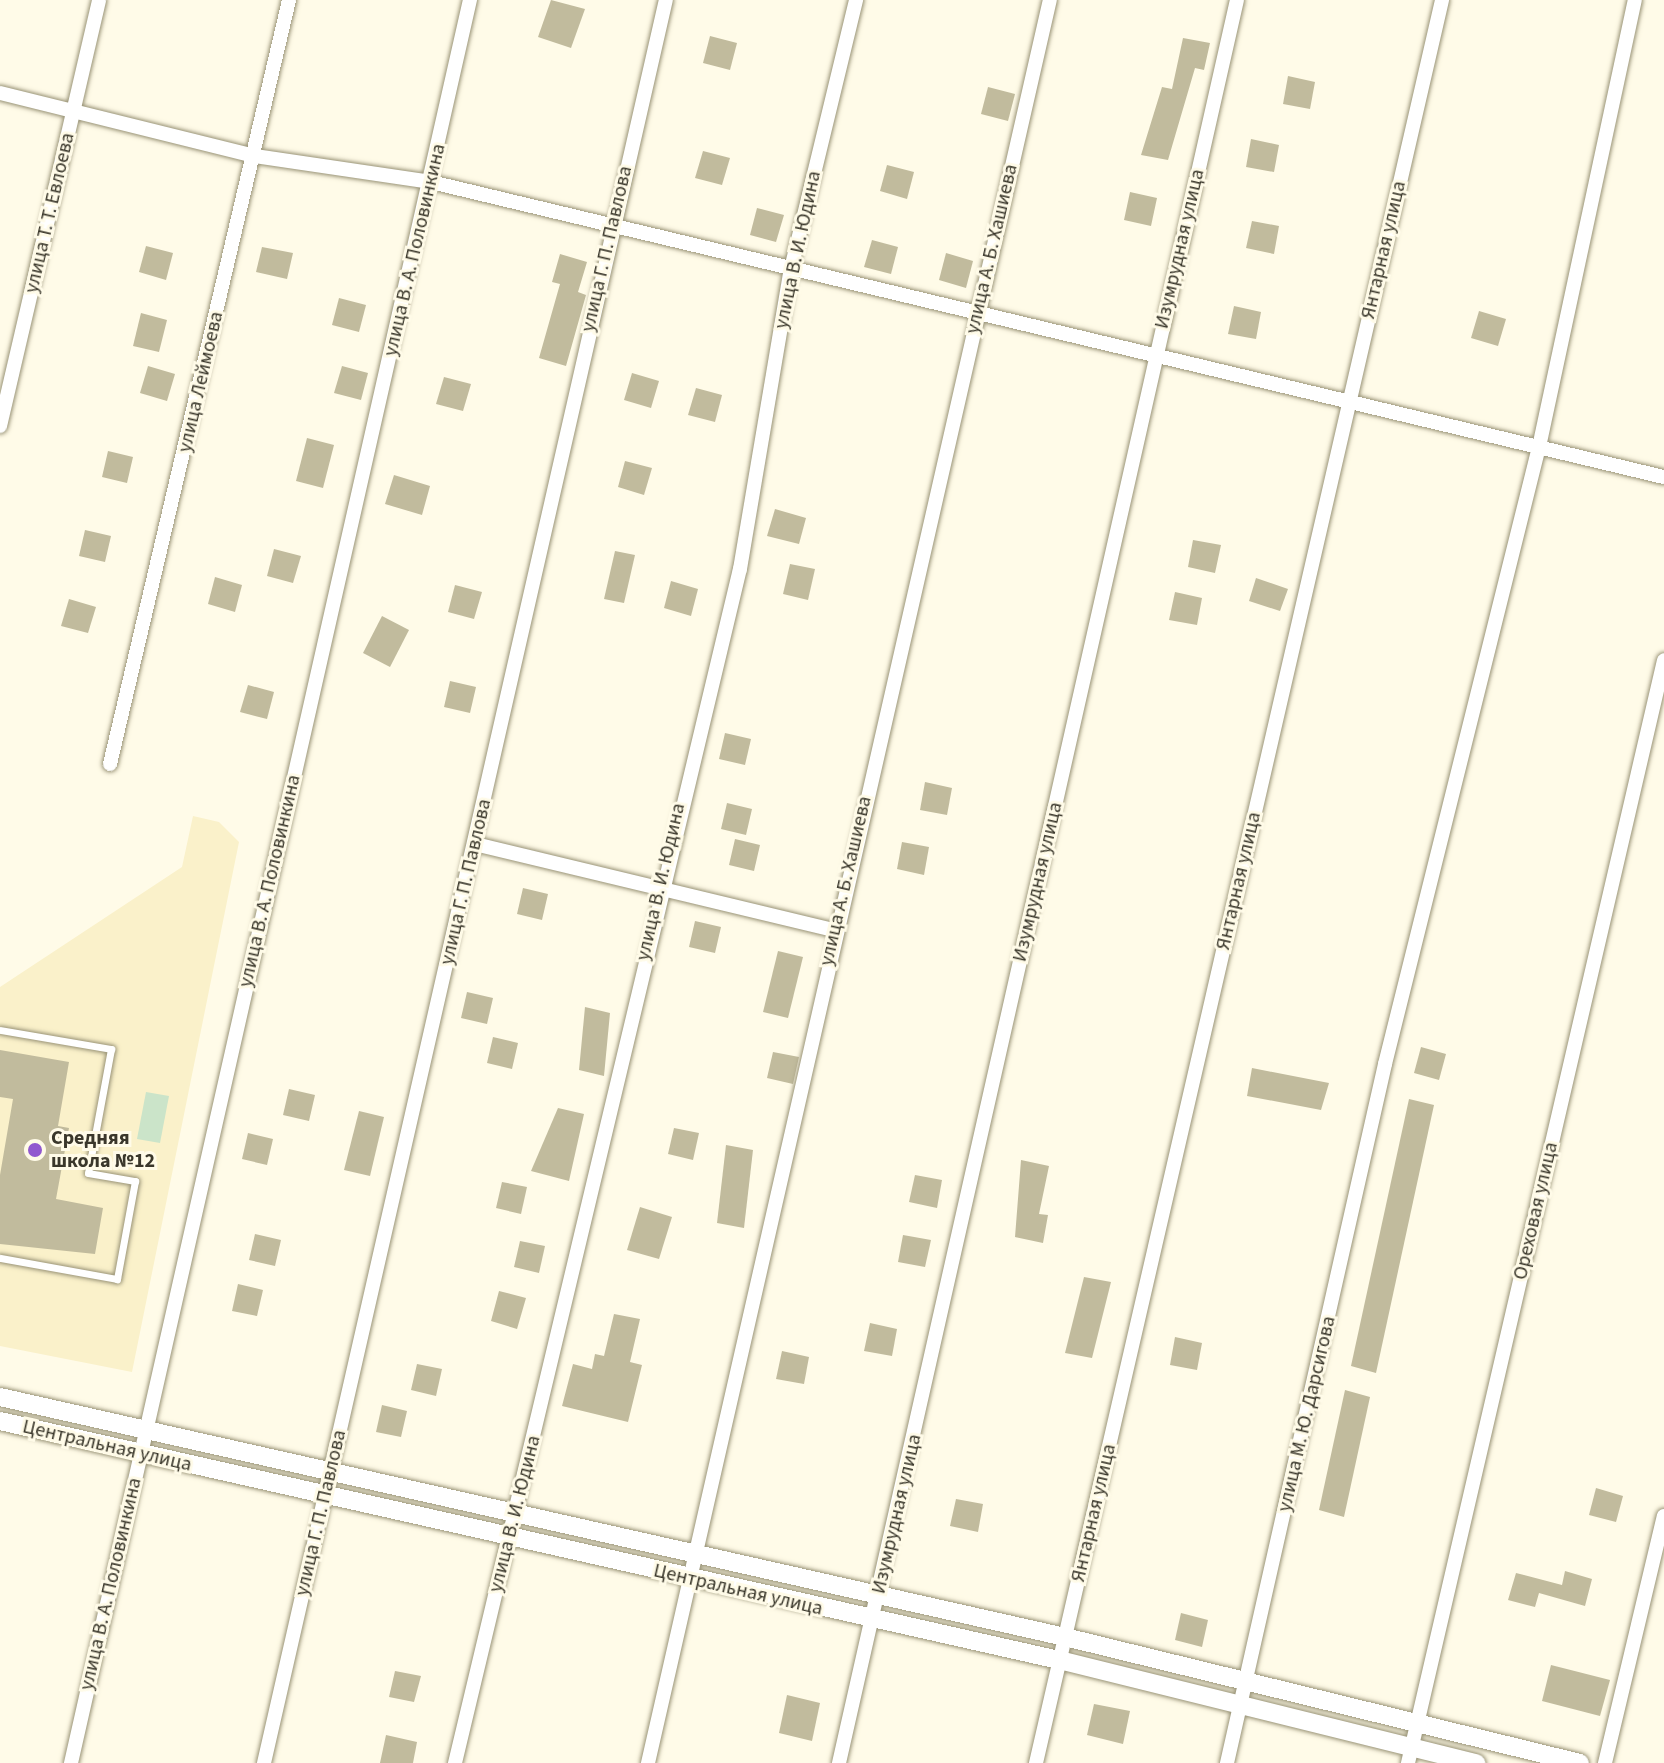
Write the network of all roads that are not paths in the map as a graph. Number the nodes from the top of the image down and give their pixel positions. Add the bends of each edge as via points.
1 (99, 0) edge
2 (289, 0) edge
3 (470, 0) edge
4 (666, 0) edge
5 (856, 0) edge
6 (1050, 0) edge
7 (1237, 0) edge
8 (1442, 0) edge
9 (1635, 0) edge
10 (0, 93) edge
11 (74, 110) junction
12 (255, 156) junction
13 (431, 182) junction
14 (612, 226) junction
15 (791, 269) junction
16 (978, 309) junction
17 (1156, 353) junction
18 (1349, 401) junction
19 (0, 426) edge
20 (1539, 447) junction
21 (1664, 477) edge
22 (1664, 660) edge
23 (110, 764) dead end
24 (475, 844) junction
25 (658, 888) junction
26 (834, 930) junction
27 (0, 1030) edge
28 (0, 1258) edge
29 (0, 1397) edge
30 (0, 1421) edge
31 (144, 1431) junction
32 (139, 1455) junction
33 (330, 1475) junction
34 (326, 1497) junction
35 (1664, 1516) edge
36 (514, 1518) junction
37 (509, 1539) junction
38 (695, 1558) junction
39 (690, 1578) junction
40 (878, 1601) junction
41 (873, 1621) junction
42 (1065, 1637) junction
43 (1059, 1660) junction
44 (1247, 1681) junction
45 (1240, 1704) junction
46 (1417, 1724) junction
47 (1410, 1755) edge
48 (71, 1763) edge
49 (264, 1763) edge
50 (455, 1763) edge
51 (648, 1763) edge
52 (839, 1763) edge
53 (1036, 1763) edge
54 (1227, 1763) edge
55 (1476, 1763) edge
56 (1580, 1763) edge
57 (1605, 1763) edge

1 - 11 street, улица Т. Т. Евлоева
2 - 12 street, улица Леймоева
3 - 13 street, улица В. А. Половинкина
4 - 14 street, улица Г. П. Павлова
5 - 15 street, улица В. И. Юдина
6 - 16 street, улица А. Б. Хашиева
7 - 17 street, Изумрудная улица
8 - 18 street, Янтарная улица
9 - 20 street, улица М. Ю. Дарсигова
10 - 11 street
11 - 12 street
11 - 19 street, улица Т. Т. Евлоева
12 - 13 street
12 - 23 street, улица Леймоева
13 - 14 street
13 - 31 street, улица В. А. Половинкина
14 - 15 street
14 - 24 street, улица Г. П. Павлова
15 - 16 street
15 - 25 street, улица В. И. Юдина via 740,569
16 - 17 street
16 - 26 street, улица А. Б. Хашиева
17 - 18 street
17 - 40 street, Изумрудная улица
18 - 20 street
18 - 42 street, Янтарная улица
20 - 21 street
20 - 44 street, улица М. Ю. Дарсигова via 1385,1064
22 - 46 street, Ореховая улица
24 - 25 street
24 - 33 street, улица Г. П. Павлова
25 - 26 street
25 - 36 street, улица В. И. Юдина
26 - 38 street, улица А. Б. Хашиева
27 - 28 lane via 111,1049 88,1173 135,1181 117,1279
29 - 31 street, Центральная улица
30 - 32 street, Центральная улица
31 - 32 street, улица В. А. Половинкина
31 - 33 street, Центральная улица
32 - 34 street, Центральная улица
32 - 48 street, улица В. А. Половинкина
33 - 34 street, улица Г. П. Павлова
33 - 36 street, Центральная улица
34 - 37 street, Центральная улица
34 - 49 street, улица Г. П. Павлова
35 - 57 street
36 - 37 street, улица В. И. Юдина
36 - 38 street, Центральная улица
37 - 39 street, Центральная улица
37 - 50 street, улица В. И. Юдина
38 - 39 street, улица А. Б. Хашиева
38 - 40 street, Центральная улица
39 - 41 street, Центральная улица
39 - 51 street, улица А. Б. Хашиева
40 - 41 street, Изумрудная улица
40 - 42 street, Центральная улица
41 - 43 street, Центральная улица
41 - 52 street, Изумрудная улица
42 - 43 street, Янтарная улица
42 - 44 street, Центральная улица
43 - 45 street, Центральная улица
43 - 53 street, Янтарная улица
44 - 45 street, улица М. Ю. Дарсигова
44 - 46 street, Центральная улица
45 - 47 street, Центральная улица
45 - 54 street, улица М. Ю. Дарсигова
46 - 47 street, Ореховая улица
46 - 56 street, Центральная улица
47 - 55 street, Центральная улица

